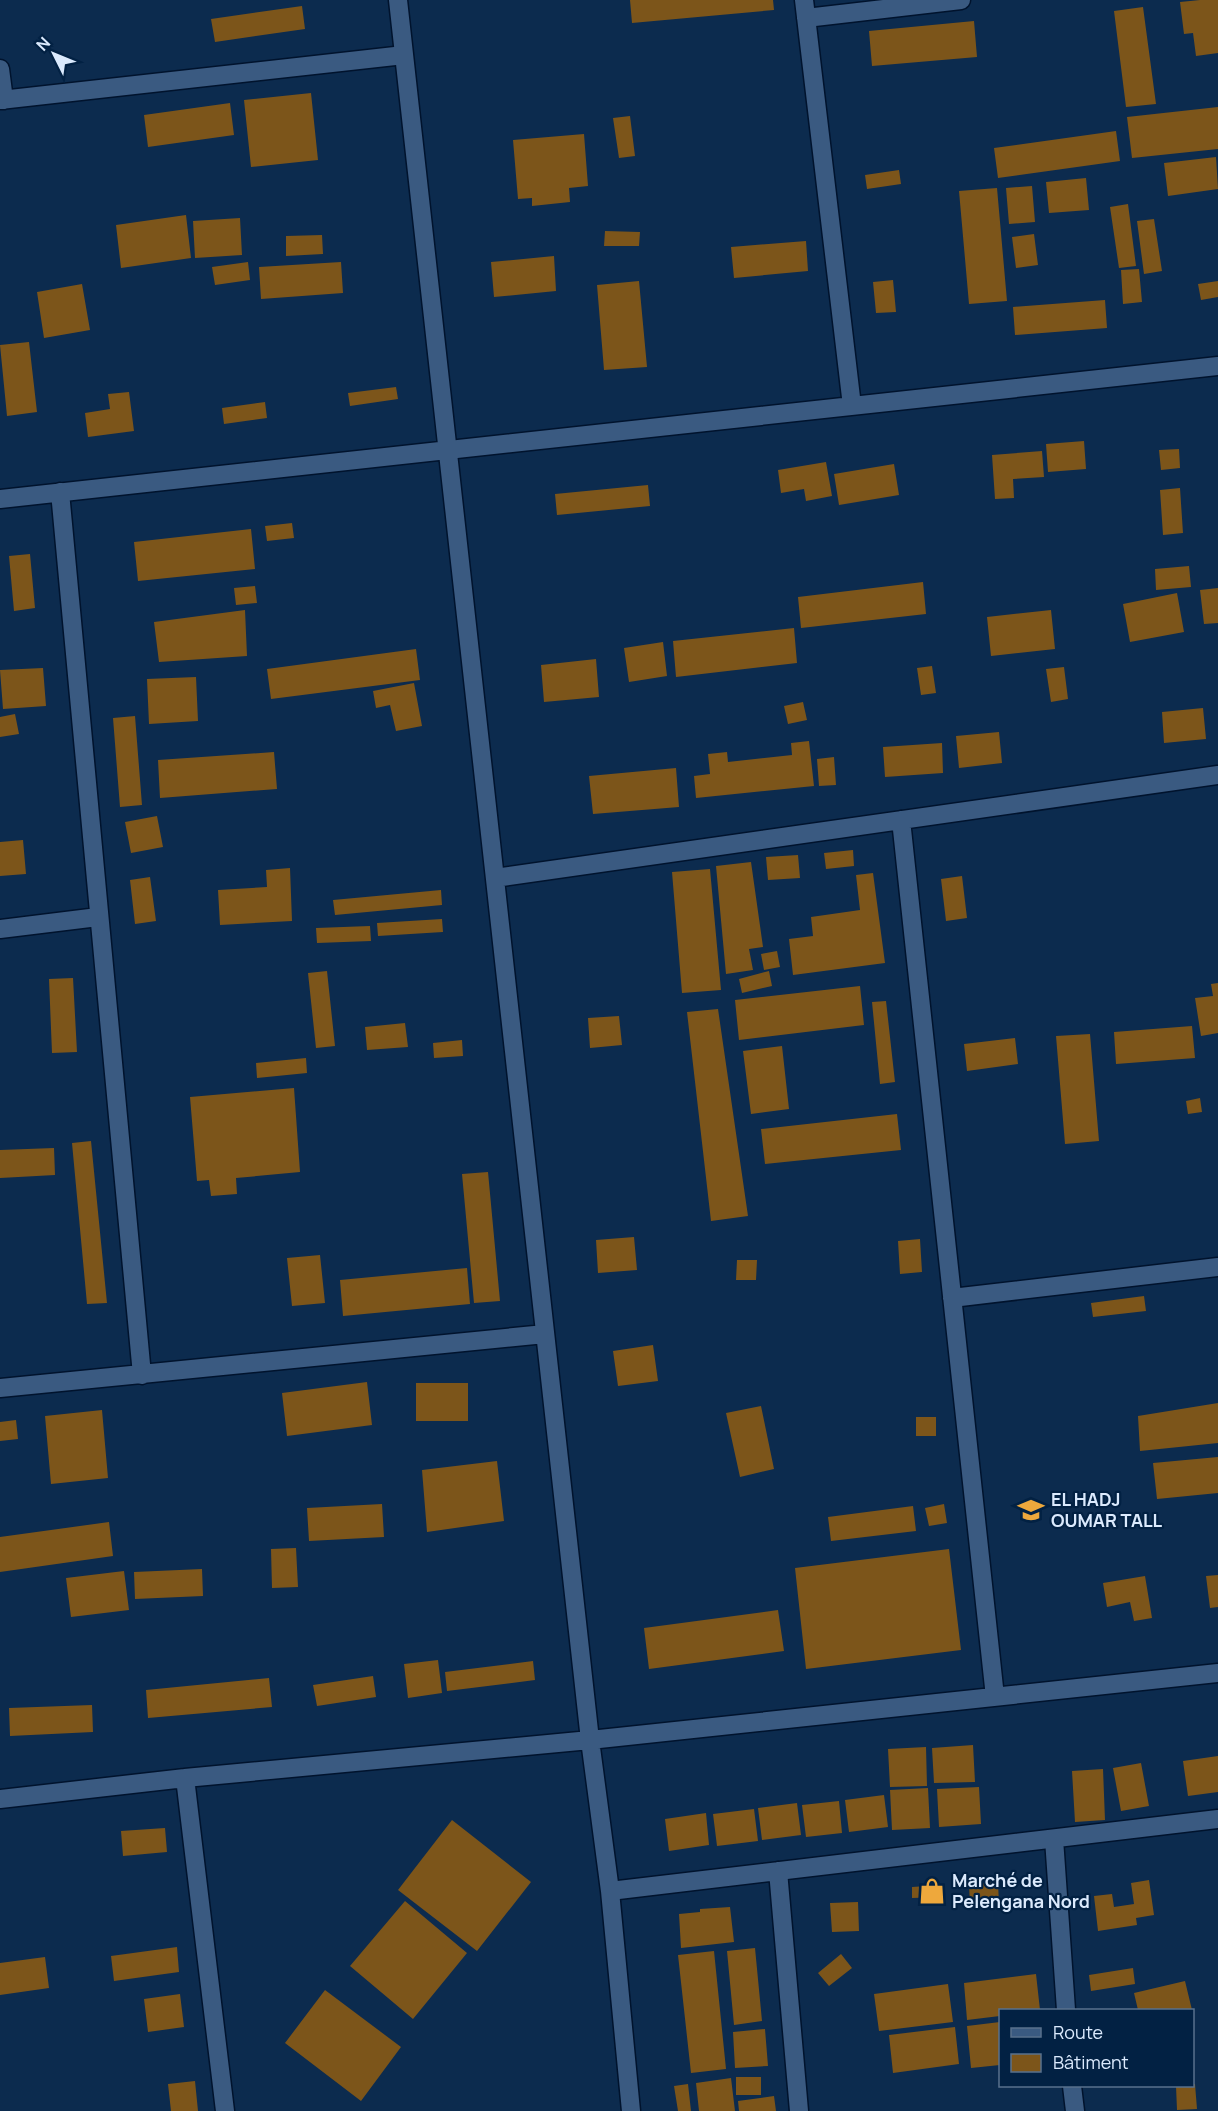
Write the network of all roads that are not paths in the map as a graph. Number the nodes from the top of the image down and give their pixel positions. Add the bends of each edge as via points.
1 (398, 0) edge
2 (962, 0) edge
3 (805, 9) edge
4 (404, 55) junction
5 (0, 69) edge
6 (2, 100) edge
7 (1218, 366) edge
8 (852, 406) junction
9 (447, 450) junction
10 (60, 492) junction
11 (0, 499) edge
12 (1218, 775) edge
13 (902, 820) junction
14 (495, 878) junction
15 (98, 916) junction
16 (0, 928) edge
17 (1218, 1267) edge
18 (952, 1298) junction
19 (545, 1334) junction
20 (142, 1375) junction
21 (0, 1388) edge
22 (1218, 1673) edge
23 (995, 1697) junction
24 (590, 1740) junction
25 (185, 1778) junction
26 (0, 1798) edge
27 (1218, 1819) edge
28 (1054, 1839) junction
29 (778, 1871) junction
30 (610, 1891) junction
31 (1066, 2009) edge
32 (1072, 2087) edge
33 (225, 2111) edge
34 (631, 2111) edge
35 (799, 2111) edge
36 (1075, 2111) edge

1 - 4 street
2 - 3 street
3 - 8 street
4 - 6 street
4 - 9 street
5 - 6 street
7 - 8 street
8 - 9 street
9 - 10 street
9 - 14 street
10 - 11 street
10 - 15 street
12 - 13 street
13 - 14 street
13 - 18 street
14 - 19 street
15 - 16 street
15 - 20 street
17 - 18 street
18 - 23 street
19 - 20 street
19 - 24 street
20 - 21 street
22 - 23 street
23 - 24 street
24 - 25 street
24 - 30 street
25 - 26 street
25 - 33 street
27 - 28 street
28 - 29 street
28 - 31 street
29 - 30 street
29 - 35 street
30 - 34 street
32 - 36 street

